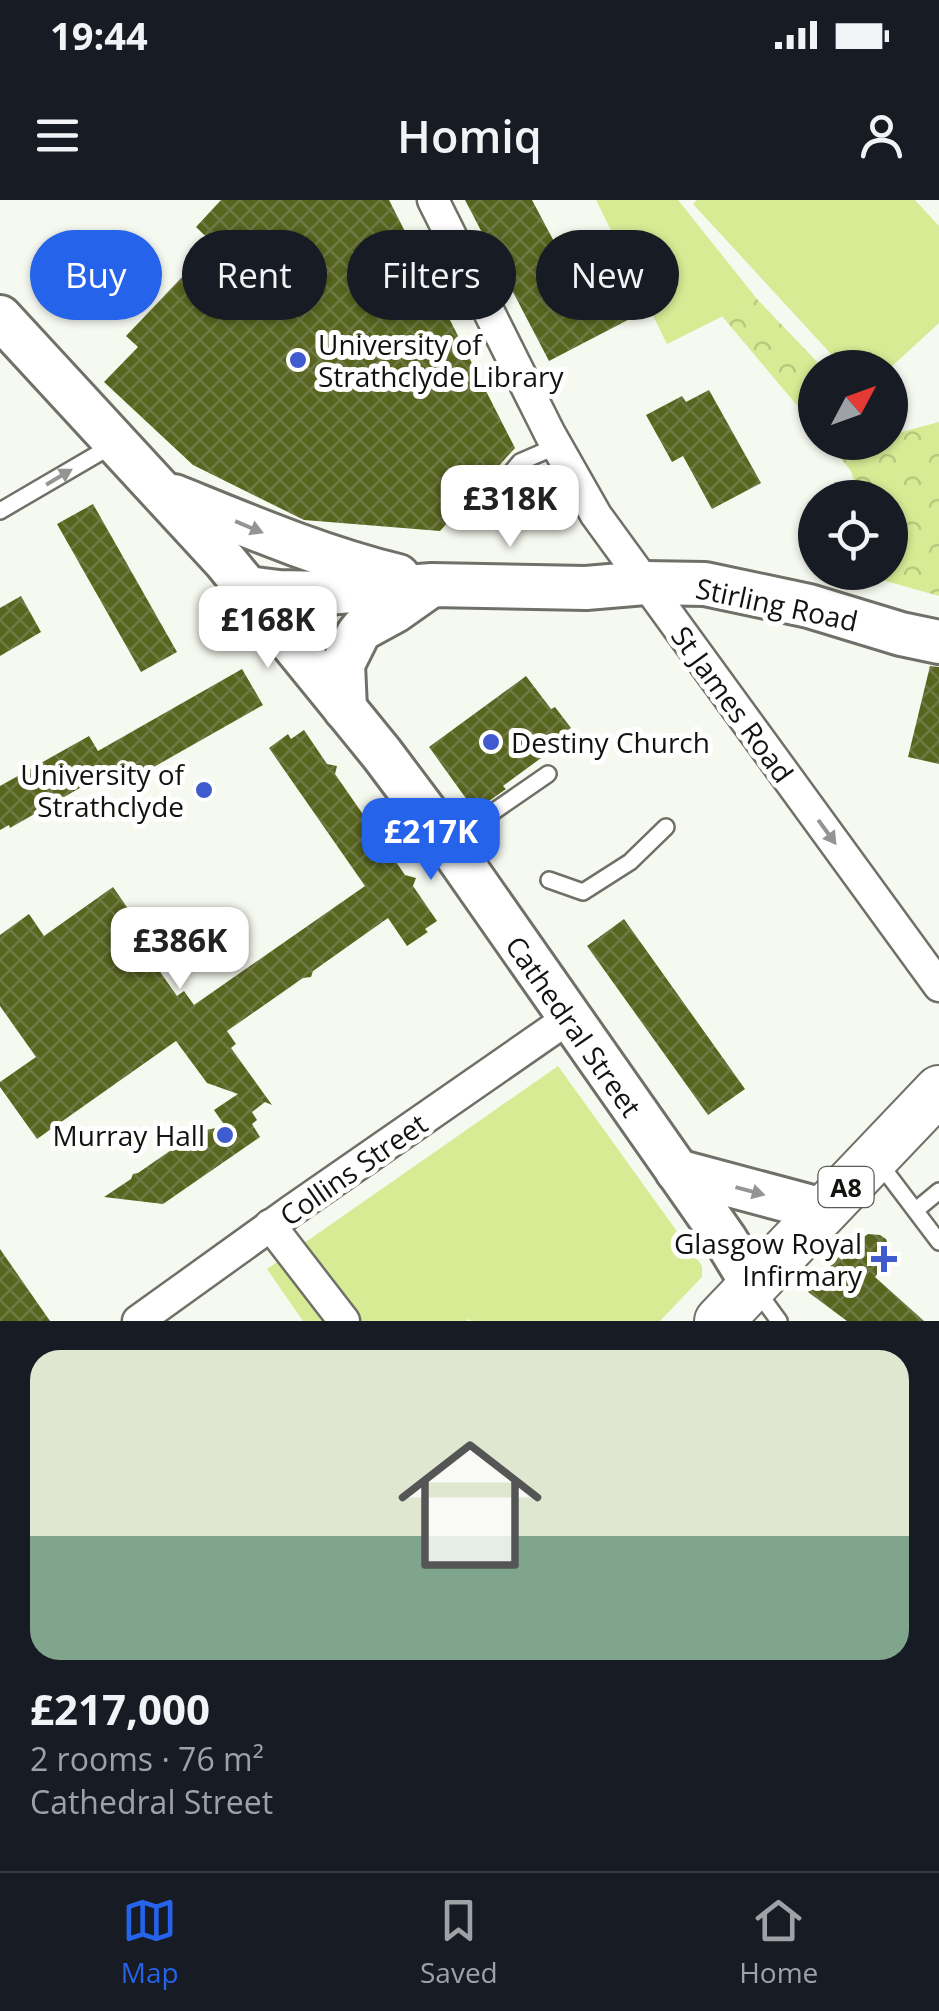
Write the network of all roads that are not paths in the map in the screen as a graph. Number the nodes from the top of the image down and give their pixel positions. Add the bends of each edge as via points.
1 (433, 200) edge
2 (0, 317) edge
3 (117, 442) junction
4 (557, 446) junction
5 (159, 490) junction
6 (0, 511) edge
7 (533, 512) dead end
8 (646, 583) junction
9 (432, 585) junction
10 (248, 588) junction
11 (939, 642) edge
12 (346, 709) junction
13 (548, 774) dead end
14 (666, 827) dead end
15 (448, 844) junction
16 (549, 880) dead end
17 (939, 986) edge
18 (569, 1018) junction
19 (939, 1090) edge
20 (875, 1157) junction
21 (676, 1171) junction
22 (939, 1191) edge
23 (823, 1210) junction
24 (916, 1210) junction
25 (270, 1226) junction
26 (939, 1242) edge
27 (766, 1303) edge
28 (138, 1321) edge
29 (344, 1321) edge
30 (719, 1321) edge

1 - 4 street, St James Road
2 - 3 street, Cathedral Street
3 - 5 street, Cathedral Street
6 -> 3 lane
4 - 7 lane via 520,462 504,481
4 - 8 street, St James Road
5 -> 9 street, Stirling Road via 294,546
5 - 10 street, Cathedral Street
8 - 9 street, Stirling Road
8 - 11 street, Stirling Road via 705,584
8 -> 17 street, St James Road
9 - 10 street, Stirling Road via 326,593
9 - 12 street via 358,634 343,664
10 - 12 street, Cathedral Street
12 - 15 street, Cathedral Street
13 - 15 lane
14 - 16 lane via 630,862 583,892
15 - 18 street, Cathedral Street
18 - 21 street, Cathedral Street
18 - 25 street, Collins Street
19 - 20 main road, A8
20 - 23 main road, A8
20 - 24 lane
21 -> 23 street
21 - 27 street, Cathedral Street
22 - 24 lane
23 - 27 main road, A8
24 - 26 lane
25 - 28 street, Collins Street
25 - 29 street
27 - 30 main road, A8

